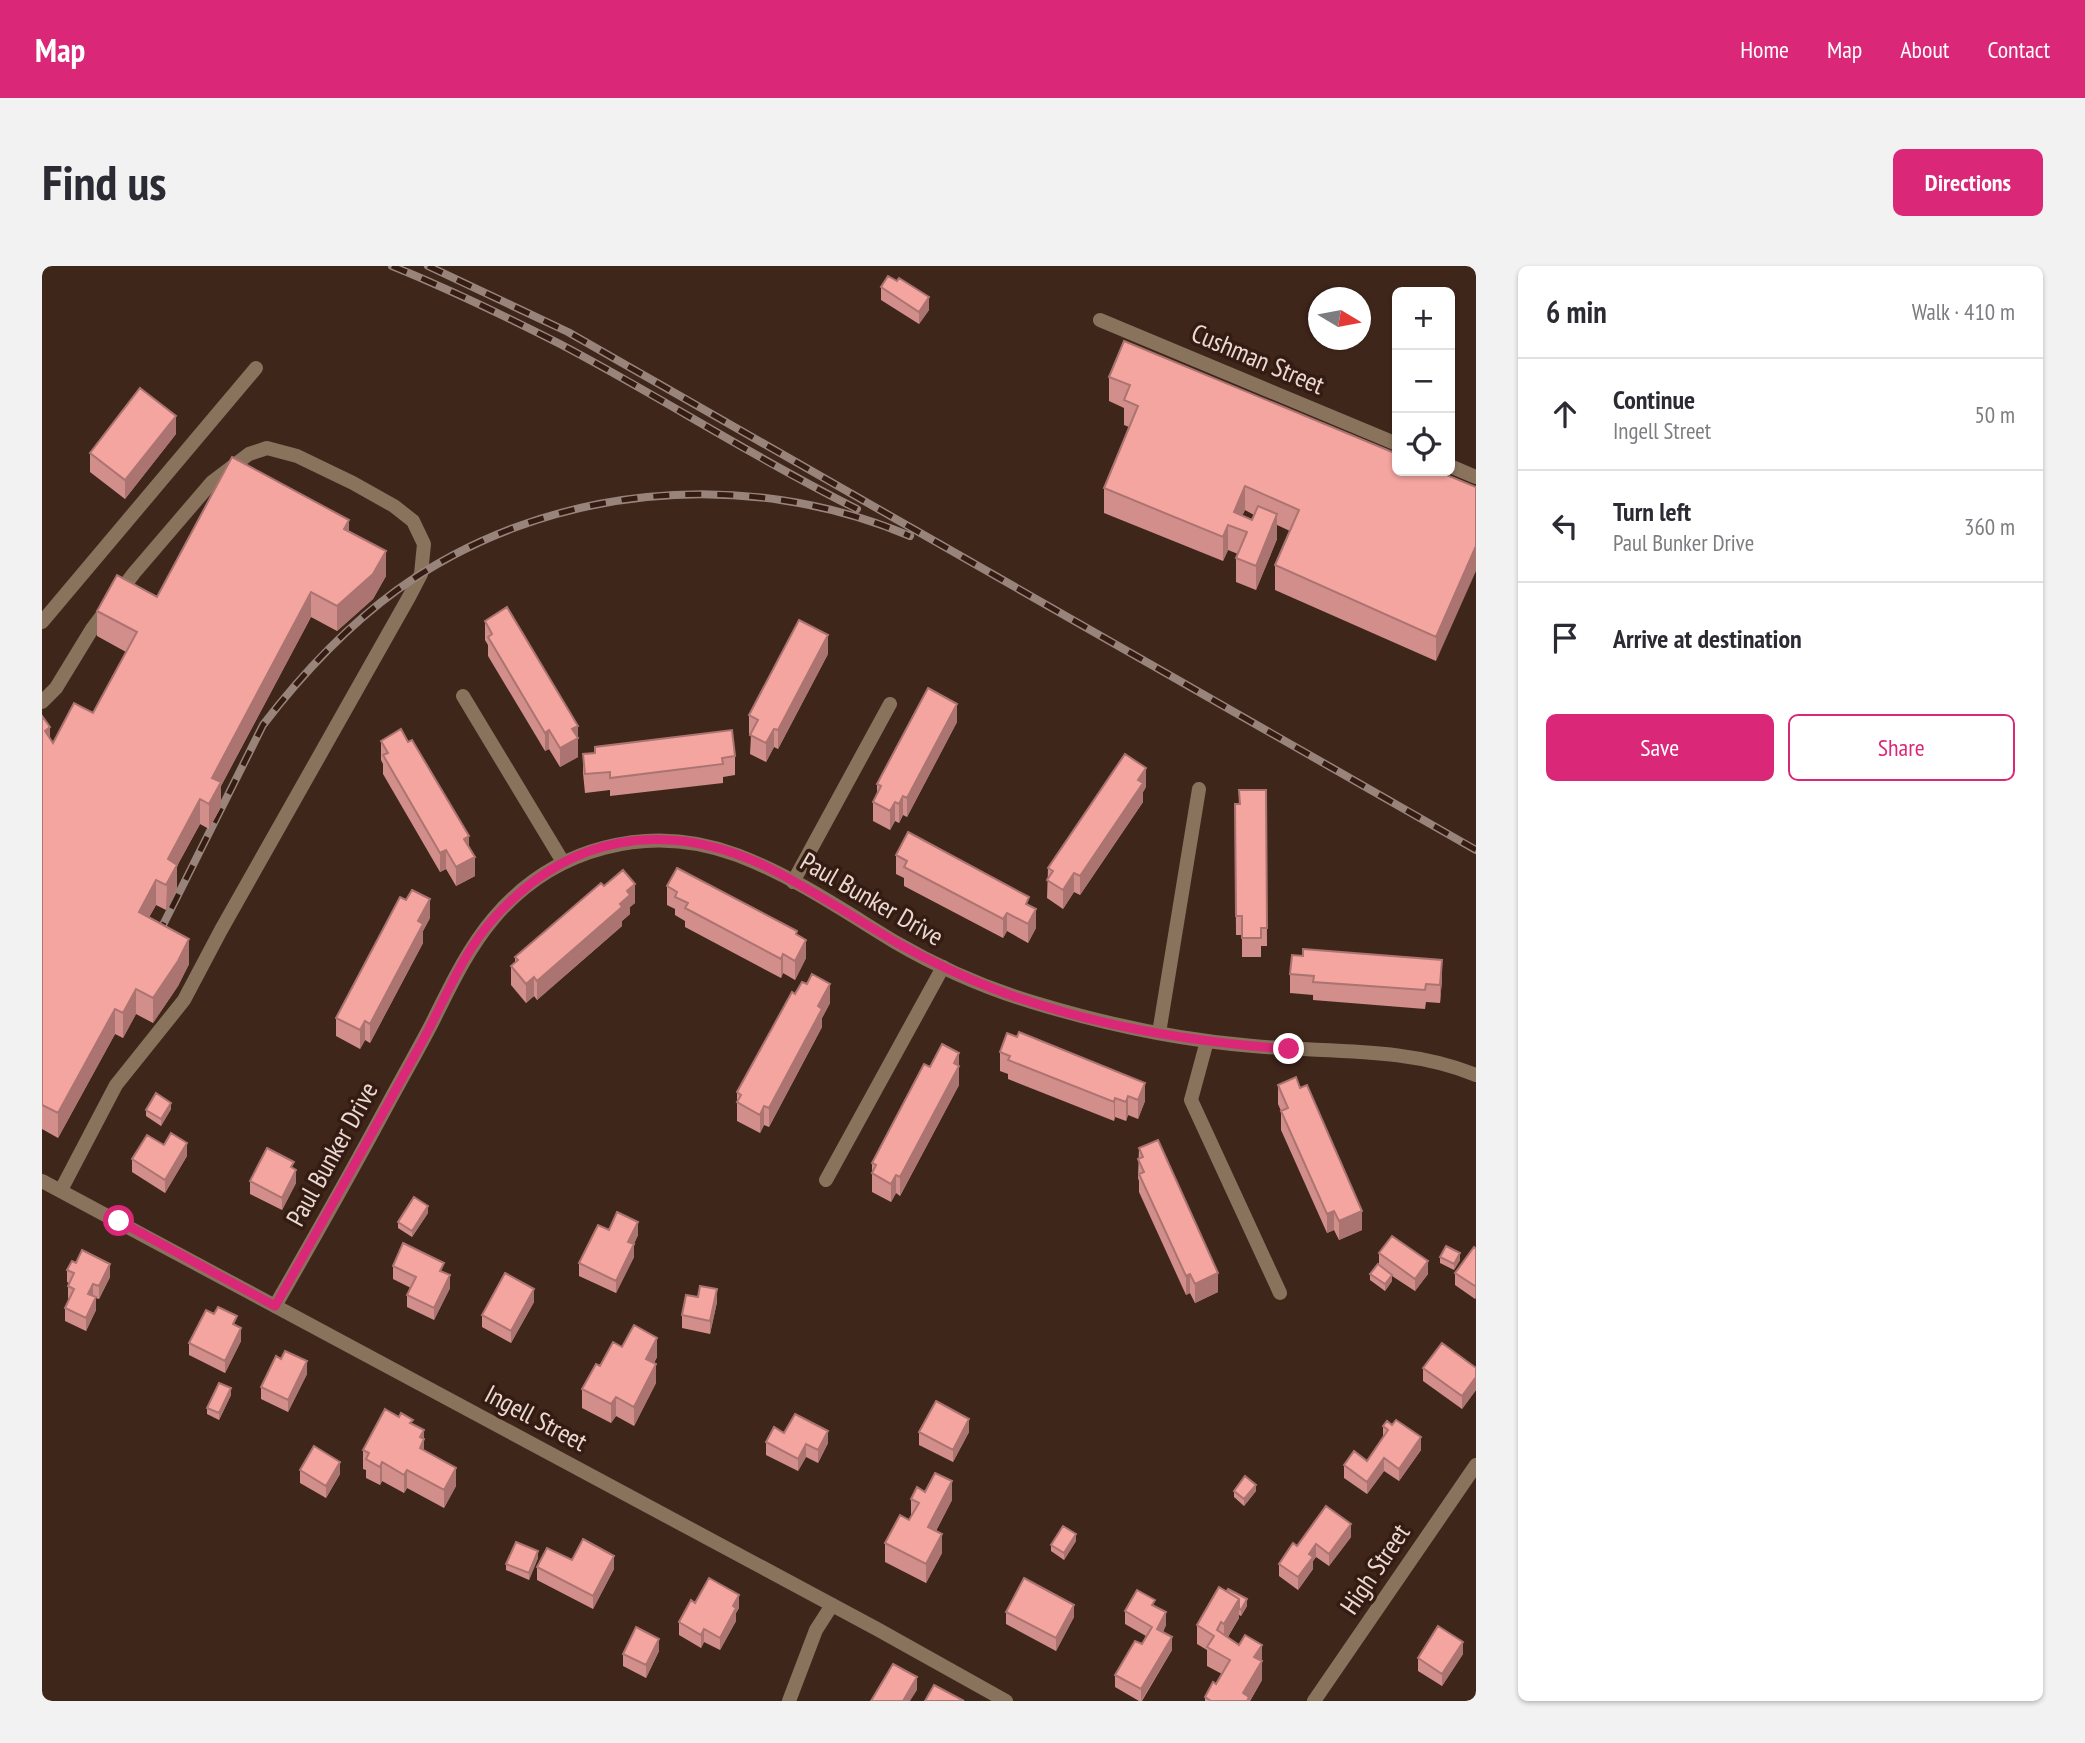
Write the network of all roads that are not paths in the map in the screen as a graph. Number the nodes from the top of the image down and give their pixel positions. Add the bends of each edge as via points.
1 (1100, 320) dead end
2 (256, 368) dead end
3 (1392, 442) edge
4 (1455, 468) edge
5 (1476, 477) edge
6 (42, 622) edge
7 (463, 696) dead end
8 (42, 702) edge
9 (890, 704) dead end
10 (1199, 789) dead end
11 (563, 862) junction
12 (793, 882) junction
13 (943, 967) junction
14 (1159, 1033) junction
15 (1207, 1041) junction
16 (1476, 1075) edge
17 (827, 1180) dead end
18 (42, 1181) edge
19 (61, 1190) junction
20 (1280, 1293) dead end
21 (275, 1306) junction
22 (1476, 1465) edge
23 (832, 1605) junction
24 (789, 1701) edge
25 (1006, 1701) edge
26 (1314, 1701) edge

1 - 3 street, Cushman Street
2 - 6 street
4 - 5 street
7 - 11 street
8 - 19 street via 134,573 212,482 249,453 267,448 298,456 354,483 413,521 424,544 421,575 184,1000 116,1084
9 - 12 street
10 - 14 street
11 - 12 street, Paul Bunker Drive via 622,842 676,841 733,853
11 - 21 street, Paul Bunker Drive via 517,895 466,956
12 - 13 street, Paul Bunker Drive
13 - 14 street, Paul Bunker Drive via 1027,1001
13 - 17 street
14 - 15 street, Paul Bunker Drive
15 - 16 street, Paul Bunker Drive via 1398,1056
15 - 20 street via 1191,1100
18 - 19 street, Ingell Street
19 - 21 street, Ingell Street
21 - 23 street, Ingell Street
22 - 26 street, High Street
23 - 24 street via 816,1630
23 - 25 street, Ingell Street

